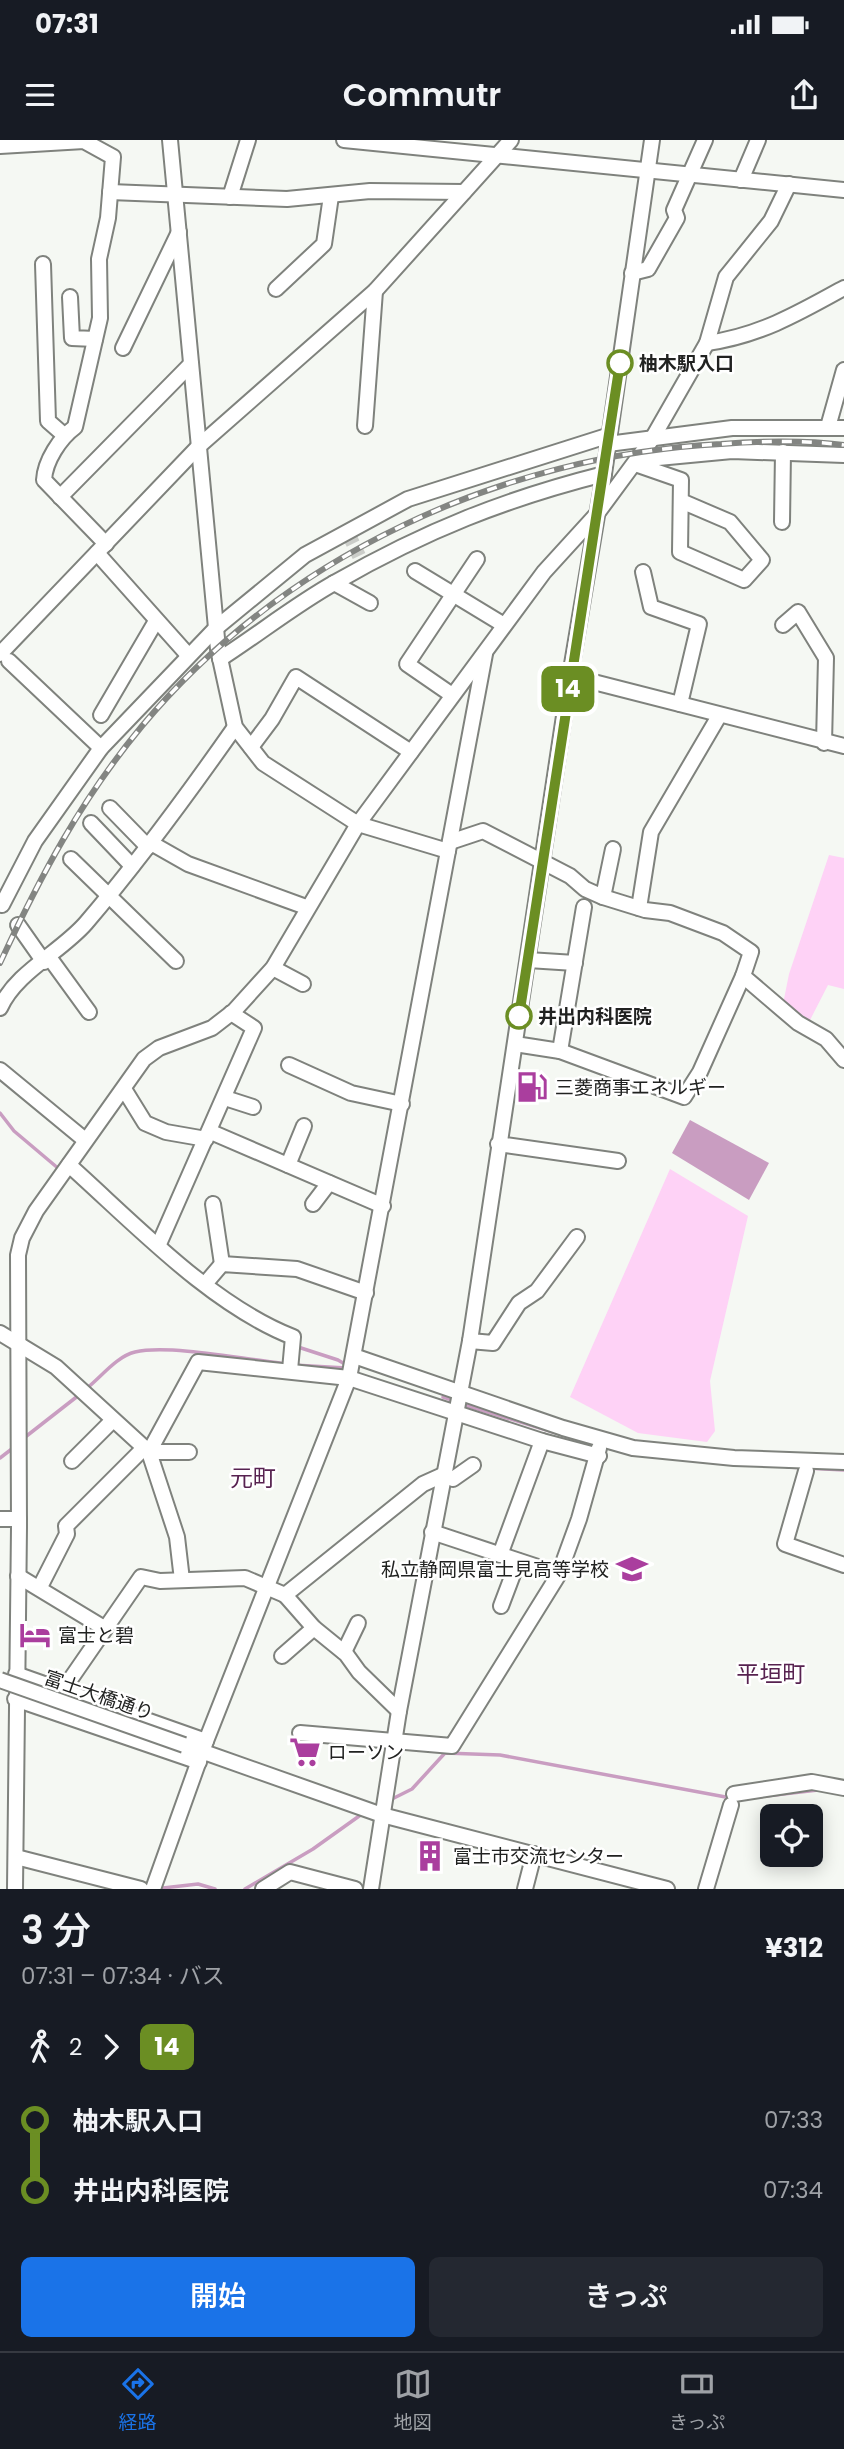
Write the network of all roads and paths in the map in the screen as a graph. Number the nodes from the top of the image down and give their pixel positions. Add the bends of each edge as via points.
1 (170, 140) edge
2 (248, 140) edge
3 (344, 140) edge
4 (511, 140) edge
5 (652, 140) edge
6 (705, 140) edge
7 (758, 140) edge
8 (62, 141) edge
9 (365, 141) edge
10 (89, 142) edge
11 (394, 143) edge
12 (0, 146) edge
13 (496, 156) junction
14 (648, 170) junction
15 (692, 174) junction
16 (741, 180) junction
17 (789, 184) junction
18 (844, 190) edge
19 (110, 192) junction
20 (464, 192) junction
21 (331, 196) junction
22 (176, 197) junction
23 (230, 197) junction
24 (179, 231) junction
25 (43, 264) dead end
26 (632, 273) junction
27 (844, 288) edge
28 (276, 289) dead end
29 (375, 291) junction
30 (69, 297) dead end
31 (95, 339) junction
32 (707, 343) junction
33 (123, 348) dead end
34 (191, 364) junction
35 (844, 370) edge
36 (365, 426) dead end
37 (828, 426) junction
38 (844, 428) edge
39 (64, 435) junction
40 (652, 439) junction
41 (609, 440) junction
42 (199, 446) junction
43 (783, 452) junction
44 (844, 455) edge
45 (636, 462) junction
46 (604, 474) junction
47 (60, 498) junction
48 (681, 501) junction
49 (596, 515) junction
50 (782, 522) dead end
51 (101, 549) junction
52 (477, 559) dead end
53 (415, 571) dead end
54 (643, 572) dead end
55 (334, 583) junction
56 (454, 596) junction
57 (370, 603) dead end
58 (156, 621) junction
59 (505, 625) junction
60 (783, 625) dead end
61 (216, 628) junction
62 (486, 653) junction
63 (188, 655) junction
64 (4, 657) edge
65 (220, 659) junction
66 (570, 676) junction
67 (452, 695) junction
68 (680, 704) junction
69 (101, 715) dead end
70 (719, 716) junction
71 (235, 727) junction
72 (824, 743) junction
73 (844, 746) edge
74 (251, 747) junction
75 (102, 748) junction
76 (411, 752) junction
77 (110, 808) dead end
78 (91, 823) dead end
79 (358, 824) junction
80 (150, 845) junction
81 (449, 846) junction
82 (613, 849) dead end
83 (71, 859) dead end
84 (543, 861) junction
85 (132, 866) junction
86 (108, 895) junction
87 (603, 897) junction
88 (1, 903) edge
89 (306, 907) junction
90 (584, 907) dead end
91 (639, 908) junction
92 (46, 960) junction
93 (528, 960) junction
94 (176, 961) dead end
95 (575, 963) junction
96 (273, 968) junction
97 (743, 976) junction
98 (303, 984) dead end
99 (0, 1008) edge
100 (89, 1012) dead end
101 (231, 1013) junction
102 (515, 1044) junction
103 (560, 1051) junction
104 (844, 1060) edge
105 (289, 1065) dead end
106 (0, 1070) edge
107 (124, 1089) junction
108 (225, 1098) junction
109 (402, 1104) junction
110 (253, 1107) dead end
111 (304, 1126) dead end
112 (208, 1135) junction
113 (85, 1140) junction
114 (498, 1144) junction
115 (618, 1161) dead end
116 (288, 1165) junction
117 (66, 1170) junction
118 (329, 1183) junction
119 (213, 1204) dead end
120 (313, 1204) dead end
121 (383, 1206) junction
122 (577, 1237) dead end
123 (159, 1244) junction
124 (222, 1264) junction
125 (205, 1284) junction
126 (366, 1293) junction
127 (0, 1333) edge
128 (470, 1341) junction
129 (19, 1344) junction
130 (354, 1357) junction
131 (290, 1370) junction
132 (350, 1377) junction
133 (460, 1391) junction
134 (455, 1413) junction
135 (113, 1420) junction
136 (542, 1441) junction
137 (599, 1449) junction
138 (147, 1450) junction
139 (189, 1452) dead end
140 (72, 1461) dead end
141 (844, 1462) edge
142 (472, 1465) dead end
143 (806, 1471) dead end
144 (443, 1475) junction
145 (0, 1519) edge
146 (19, 1519) junction
147 (432, 1532) junction
148 (500, 1555) junction
149 (519, 1561) junction
150 (844, 1564) edge
151 (559, 1574) junction
152 (18, 1576) junction
153 (182, 1580) junction
154 (269, 1586) junction
155 (40, 1587) junction
156 (285, 1595) junction
157 (501, 1606) dead end
158 (358, 1623) dead end
159 (104, 1628) junction
160 (314, 1628) junction
161 (344, 1652) junction
162 (282, 1656) dead end
163 (16, 1674) junction
164 (0, 1681) edge
165 (63, 1690) junction
166 (15, 1699) junction
167 (399, 1711) junction
168 (300, 1732) dead end
169 (395, 1739) junction
170 (203, 1752) junction
171 (844, 1788) edge
172 (382, 1815) junction
173 (534, 1854) junction
174 (16, 1857) junction
175 (612, 1883) edge
176 (15, 1889) edge
177 (141, 1889) edge
178 (153, 1889) edge
179 (263, 1889) edge
180 (355, 1889) edge
181 (371, 1889) edge
182 (525, 1889) edge
183 (667, 1889) edge
184 (706, 1889) edge

1 - 22 street
2 - 23 street
3 - 9 street
4 - 13 street
5 - 14 street
6 - 15 street
7 - 16 street
8 - 10 street
8 - 12 street
9 - 11 street
10 - 19 street via 113,157
11 - 13 street
13 - 14 street
13 - 20 street
14 - 15 street
14 - 26 street
15 - 16 street
15 - 26 street via 674,210 677,218 648,269
16 - 17 street
17 - 18 street
17 - 32 street via 771,221 726,278
19 - 22 street
19 - 31 street via 99,260 100,318
20 - 21 street via 370,191
20 - 29 street
21 - 23 street
21 - 28 street via 324,244
22 - 23 street
22 - 24 street
24 - 33 street
24 - 34 street
25 - 39 street via 48,421
26 - 41 street
27 - 32 street via 770,328
29 - 36 street
29 - 42 street
30 - 31 street via 72,338
31 - 39 street via 75,427
32 - 40 street
34 - 42 street
34 - 47 street
35 - 37 street
37 - 38 street
37 - 40 street via 732,428
39 - 47 street via 44,480
40 - 41 street
40 - 45 street
41 - 46 street
41 - 61 street via 408,499 304,555
42 - 51 street
42 - 61 street
43 - 44 street
43 - 45 street via 720,452
43 - 50 street
45 - 48 street via 681,481
45 - 49 street
46 - 49 street
46 - 55 street via 484,509 362,561
47 - 51 street
48 - 48 street via 730,522 762,560 744,580 680,552
49 - 59 street via 544,572
49 - 66 street
51 - 58 street
51 - 64 street
52 - 56 street
53 - 56 street
54 - 68 street via 651,607 699,624
55 - 57 street
55 - 65 street
56 - 59 street
56 - 67 street via 407,664
58 - 63 street
58 - 69 street
59 - 62 street
60 - 72 street via 798,612 823,649
61 - 63 street
61 - 65 street
62 - 67 street
62 - 81 street
63 - 75 street
64 - 75 street
65 - 71 street
66 - 68 street
66 - 84 street
67 - 76 street
68 - 70 street
70 - 72 street
70 - 91 street via 651,832
71 - 74 street
71 - 80 street
72 - 73 street
74 - 76 street via 296,677
74 - 79 street via 263,763
75 - 88 street via 35,842
76 - 79 street
77 - 80 street
78 - 85 street
79 - 81 street
79 - 89 street
80 - 85 street
80 - 89 street via 188,864
81 - 84 street via 483,831
81 - 109 street
82 - 87 street
83 - 86 street
84 - 87 street
84 - 93 street
85 - 86 street
86 - 92 street via 78,932
86 - 94 street
87 - 91 street
88 - 92 street
89 - 96 street
90 - 95 street
91 - 97 street via 670,913 723,933 751,952
92 - 99 street via 7,993
92 - 100 street
93 - 95 street
93 - 102 street
95 - 103 street
96 - 98 street
96 - 101 street
97 - 103 street via 684,1097
97 - 104 street via 799,1023 826,1039
101 - 107 street via 212,1028 159,1048 144,1059
101 - 108 street via 254,1028
102 - 103 street
102 - 114 street
105 - 109 street via 351,1093
106 - 113 street
107 - 112 street via 145,1123 166,1132
107 - 113 street
108 - 110 street
108 - 112 street
109 - 121 street
111 - 116 street
112 - 116 street
112 - 123 street
113 - 117 street
114 - 115 street
114 - 128 street
116 - 118 street
117 - 123 street
117 - 129 street via 22,1238 18,1255
118 - 120 street
118 - 121 street
119 - 124 street
121 - 126 street
122 - 128 street via 537,1290 519,1303 493,1342
123 - 125 street
124 - 125 street
124 - 126 street via 297,1269
125 - 131 street via 270,1328 293,1337
126 - 130 street
127 - 129 street
128 - 133 street
129 - 135 street via 57,1367
129 - 146 street
130 - 132 street
130 - 133 street
131 - 132 street
131 - 138 street via 198,1362
132 - 134 street
132 - 154 street
133 - 134 street
133 - 137 street
134 - 136 street
134 - 144 street
135 - 138 street
135 - 140 street
136 - 137 street
136 - 148 street
137 - 141 street
137 - 151 street
138 - 139 street
138 - 153 street via 177,1537
138 - 155 street via 66,1526 67,1534
142 - 144 street via 453,1479
143 - 150 street via 785,1544
144 - 147 street
144 - 156 street via 423,1484
145 - 146 street
146 - 152 street
147 - 148 street
147 - 167 street
148 - 149 street
149 - 151 street
149 - 157 street
151 - 169 street via 452,1746
152 - 155 street
152 - 163 street
153 - 154 street via 245,1578
153 - 159 street via 141,1577
154 - 156 street
154 - 170 street
155 - 159 street
156 - 160 street
158 - 161 street
159 - 165 street
160 - 161 street
160 - 162 street
161 - 167 street
163 - 165 street
163 - 166 street
164 - 170 street, 富士大橋通り, bridge
165 - 170 street
166 - 170 street
166 - 174 street
167 - 169 street
168 - 169 street
169 - 172 street
170 - 172 street
170 - 178 street
171 - 184 street via 812,1782 733,1799
172 - 173 street
172 - 181 street
173 - 175 street
173 - 182 street
174 - 176 street
174 - 177 street
175 - 183 street
179 - 180 street via 290,1872

